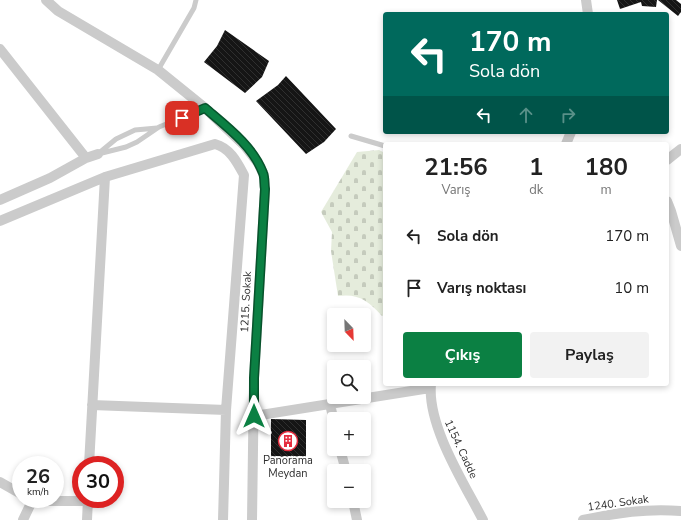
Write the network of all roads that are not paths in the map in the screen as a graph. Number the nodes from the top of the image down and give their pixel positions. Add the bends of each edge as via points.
1 (46, 0) edge
2 (196, 0) edge
3 (586, 0) edge
4 (588, 12) edge
5 (0, 49) edge
6 (158, 70) junction
7 (205, 108) junction
8 (159, 127) junction
9 (351, 136) dead end
10 (383, 145) edge
11 (681, 149) edge
12 (98, 154) junction
13 (86, 158) junction
14 (669, 158) edge
15 (105, 177) junction
16 (0, 200) edge
17 (669, 206) edge
18 (0, 220) edge
19 (681, 246) edge
20 (430, 386) edge
21 (371, 397) edge
22 (330, 404) joint
23 (92, 405) junction
24 (226, 410) junction
25 (332, 412) edge
26 (254, 416) junction
27 (89, 456) edge
28 (0, 482) edge
29 (12, 489) edge
30 (27, 508) edge
31 (88, 508) edge
32 (354, 508) edge
33 (681, 511) edge
34 (617, 516) edge
35 (23, 520) edge
36 (87, 520) edge
37 (223, 520) edge
38 (252, 520) edge
39 (357, 520) edge
40 (483, 520) edge
41 (583, 520) edge

1 - 6 street, 1215. Sokak via 58,11
2 - 6 lane via 194,8
3 - 4 street
5 - 13 street
6 - 7 street, 1215. Sokak
7 - 8 lane
7 - 26 street, 1215. Sokak via 244,144 264,175
8 - 12 lane via 126,147
8 - 12 lane via 135,130 116,139
9 - 10 lane
11 - 14 street
12 - 13 street
13 - 16 street via 50,178
15 - 18 street
15 - 23 street
15 - 24 street via 216,144 228,150 238,163 244,175
17 - 19 street
20 - 21 street
20 - 40 street, 1154. Cadde via 437,427
22 - 25 street
22 - 26 street
23 - 24 street
23 - 27 street
24 - 37 street
26 - 38 street, 1215. Sokak
28 - 29 street
30 - 35 street
31 - 36 street
32 - 39 street
33 - 34 street, 1240. Sokak via 656,509
34 - 41 street, 1240. Sokak

